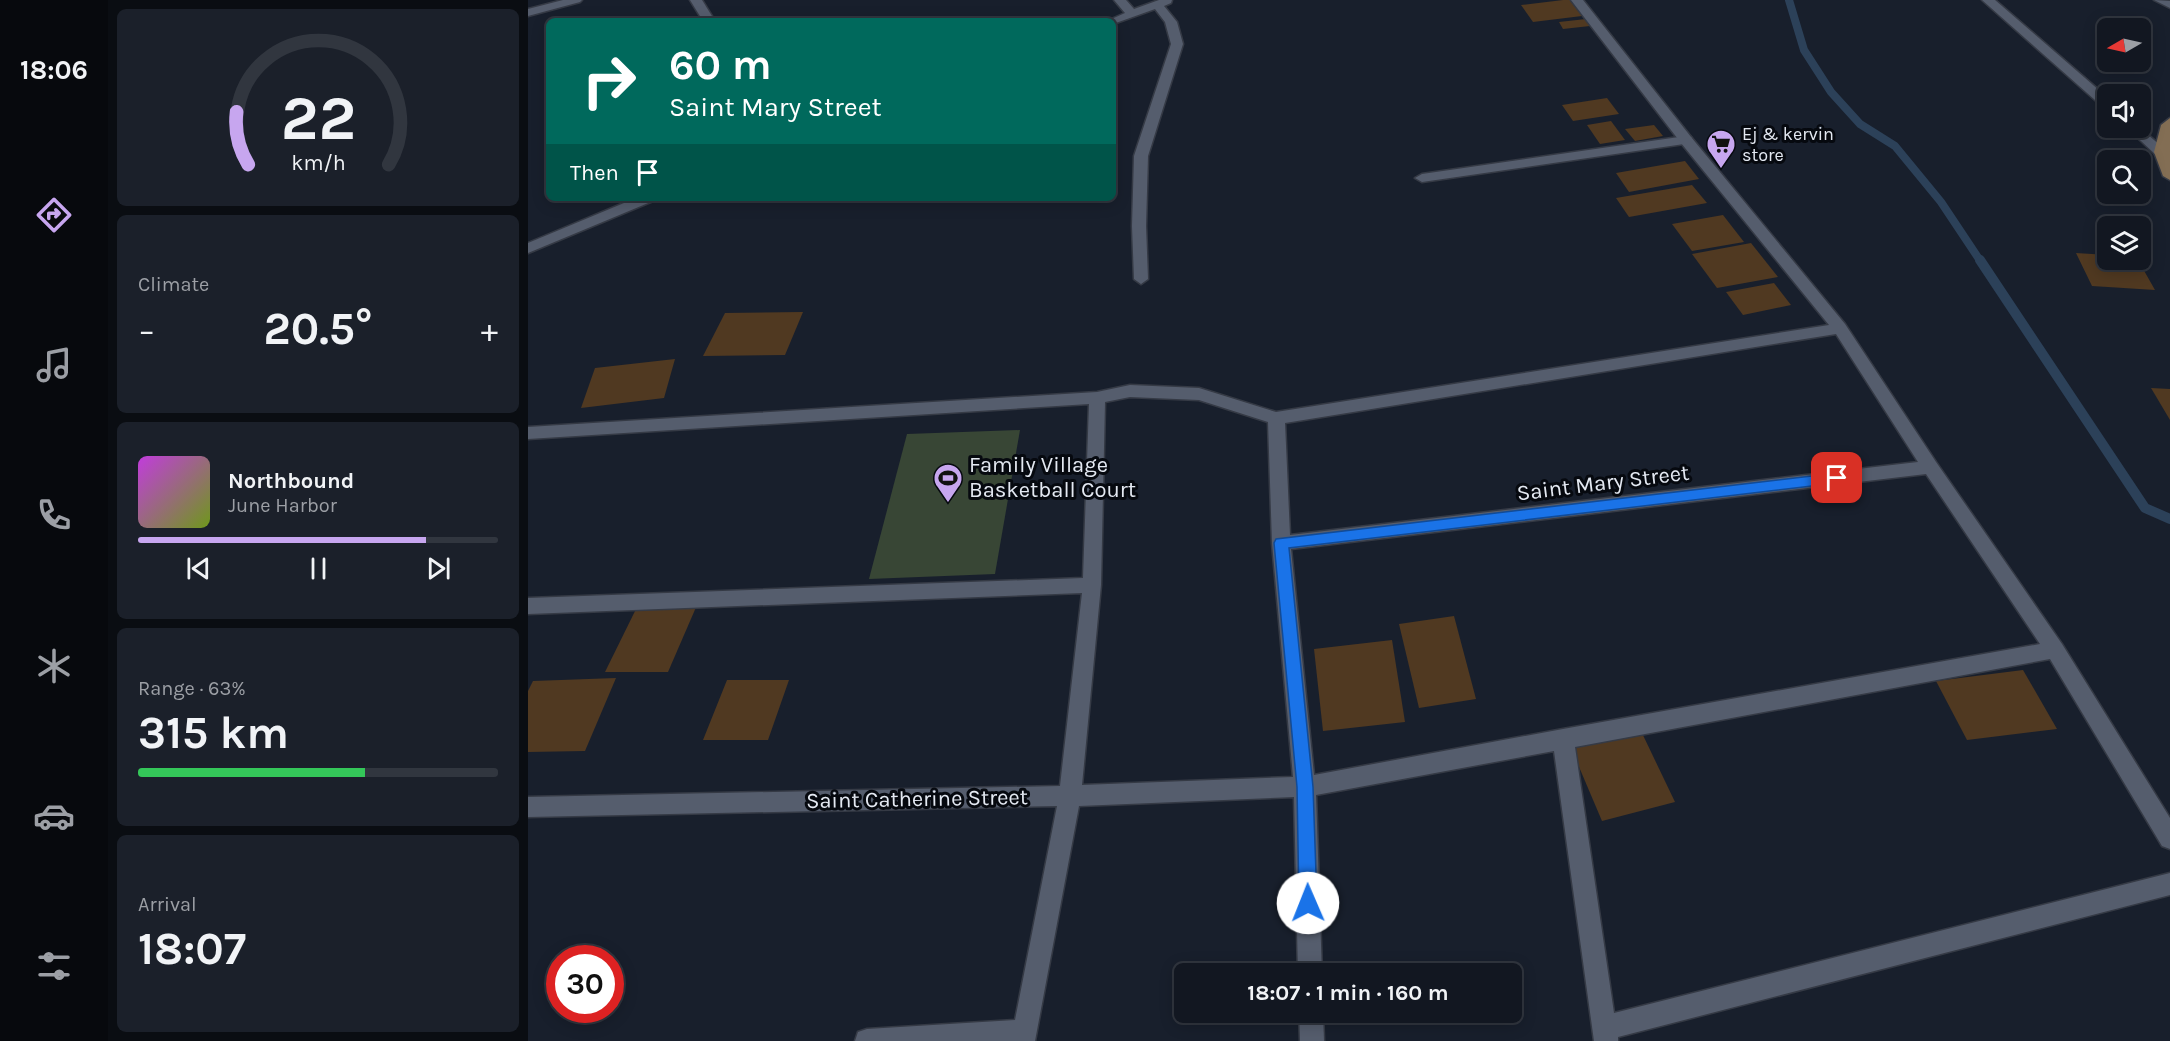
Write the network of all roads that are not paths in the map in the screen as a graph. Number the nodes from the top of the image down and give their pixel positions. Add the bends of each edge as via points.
1 (576, 0) edge
2 (696, 0) edge
3 (1120, 0) edge
4 (1577, 0) edge
5 (1988, 0) edge
6 (2160, 0) edge
7 (1164, 2) edge
8 (545, 4) edge
9 (2170, 5) edge
10 (528, 13) edge
11 (1132, 14) junction
12 (707, 18) edge
13 (1116, 20) edge
14 (2097, 95) edge
15 (2170, 122) edge
16 (2145, 138) edge
17 (1686, 140) junction
18 (2162, 152) junction
19 (2170, 176) edge
20 (1422, 178) dead end
21 (641, 201) edge
22 (528, 248) edge
23 (1142, 279) dead end
24 (1840, 328) junction
25 (1096, 398) junction
26 (1276, 418) junction
27 (528, 433) edge
28 (1930, 466) junction
29 (1281, 543) junction
30 (1092, 585) junction
31 (528, 606) edge
32 (2055, 650) junction
33 (1563, 738) junction
34 (1305, 787) junction
35 (1070, 796) junction
36 (528, 807) edge
37 (2170, 838) edge
38 (2170, 884) edge
39 (1310, 963) edge
40 (1311, 1023) edge
41 (1605, 1035) edge
42 (1023, 1037) edge
43 (867, 1041) edge
44 (1312, 1041) edge

1 - 8 street
2 - 12 street
3 - 11 street
4 - 17 street
5 - 14 street
6 - 9 street
7 - 11 street
7 - 23 street via 1177,44 1141,156
8 - 10 street
11 - 13 street
15 - 18 street
16 - 18 street
17 - 20 street
17 - 24 street
18 - 19 street
21 - 22 street
24 - 26 street
24 - 28 street
25 - 26 street via 1130,391 1199,394
25 - 27 street
25 - 30 street
26 - 29 street
28 - 29 street, Saint Mary Street
28 - 32 street
29 - 34 street
30 - 31 street
30 - 35 street
32 - 33 street, Saint Catherine Street
32 - 37 street
33 - 34 street, Saint Catherine Street
33 - 41 street
34 - 35 street, Saint Catherine Street
34 - 39 street
35 - 36 street, Saint Catherine Street
35 - 42 street
38 - 41 street
40 - 44 street
42 - 43 street

